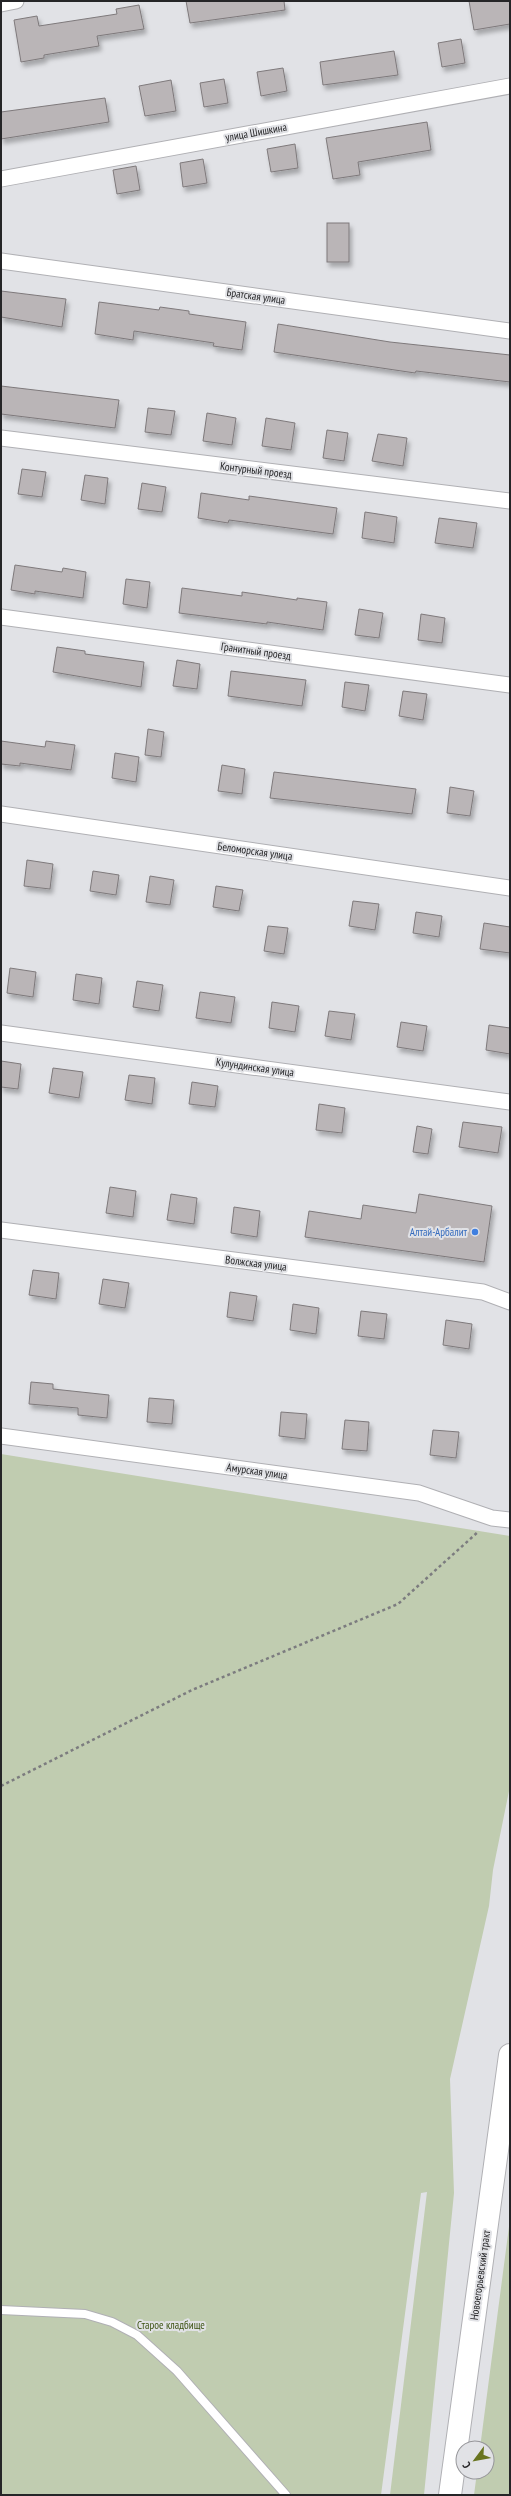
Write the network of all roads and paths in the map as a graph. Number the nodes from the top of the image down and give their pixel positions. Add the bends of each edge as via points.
1 (16, 1) edge
2 (1, 4) edge
3 (510, 86) edge
4 (1, 179) edge
5 (1, 261) edge
6 (510, 331) edge
7 (1, 438) edge
8 (510, 501) edge
9 (1, 616) edge
10 (510, 685) edge
11 (1, 814) edge
12 (510, 888) edge
13 (1, 1033) edge
14 (510, 1102) edge
15 (1, 1230) edge
16 (510, 1302) edge
17 (1, 1436) edge
18 (492, 1518) junction
19 (510, 1520) edge
20 (1, 1786) edge
21 (510, 2055) edge
22 (1, 2310) edge
23 (286, 2495) edge
24 (450, 2495) edge

1 - 2 street
3 - 4 street, улица Шишкина
5 - 6 street, Братская улица
7 - 8 street, Контурный проезд
9 - 10 street, Гранитный проезд
11 - 12 street, Беломорская улица
13 - 14 street, Кулундинская улица
15 - 16 street, Волжская улица via 484,1292
17 - 18 street, Амурская улица via 419,1493
18 - 19 street, Амурская улица
18 - 20 path via 398,1604 192,1690
21 - 24 main road, Новоегорьевский тракт
22 - 23 lane via 85,2314 112,2322 137,2335 177,2371

